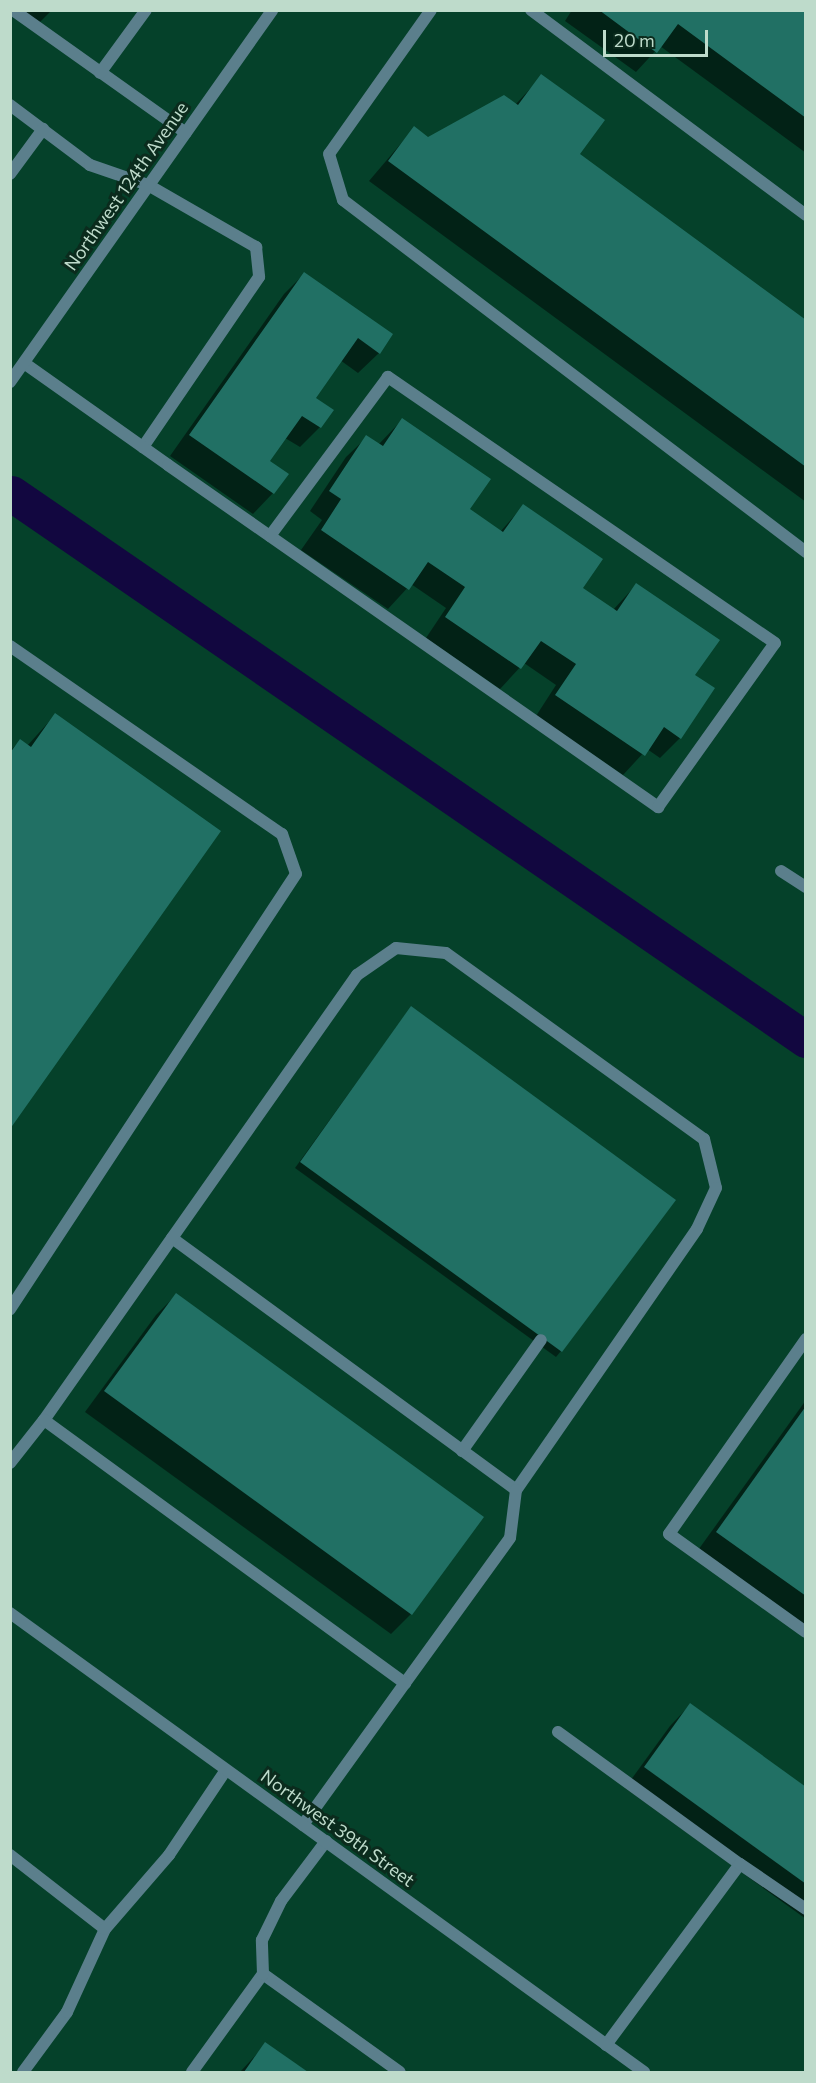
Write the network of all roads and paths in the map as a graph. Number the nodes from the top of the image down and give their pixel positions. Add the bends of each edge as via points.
1 (13, 10) edge
2 (146, 10) edge
3 (272, 10) edge
4 (431, 10) edge
5 (531, 10) edge
6 (100, 73) junction
7 (10, 105) edge
8 (43, 129) junction
9 (186, 133) junction
10 (10, 174) edge
11 (148, 185) junction
12 (806, 215) edge
13 (24, 363) junction
14 (10, 382) edge
15 (143, 447) junction
16 (270, 536) junction
17 (806, 552) edge
18 (10, 646) edge
19 (781, 870) dead end
20 (806, 887) edge
21 (172, 1238) junction
22 (10, 1309) edge
23 (806, 1339) edge
24 (541, 1340) dead end
25 (44, 1420) junction
26 (462, 1451) junction
27 (10, 1463) edge
28 (516, 1490) junction
29 (10, 1613) edge
30 (806, 1632) edge
31 (405, 1683) junction
32 (558, 1732) dead end
33 (226, 1770) junction
34 (303, 1825) junction
35 (326, 1841) junction
36 (10, 1856) edge
37 (740, 1863) junction
38 (806, 1909) edge
39 (105, 1929) junction
40 (263, 1974) junction
41 (606, 2045) junction
42 (23, 2073) edge
43 (192, 2073) edge
44 (400, 2073) edge
45 (644, 2073) edge

1 - 6 street
2 - 6 street
3 - 9 street, Northwest 124th Avenue
4 - 17 street via 328,154 343,200
5 - 12 street
6 - 9 street
7 - 8 street
8 - 10 street
8 - 11 street via 90,165
9 - 11 street, Northwest 124th Avenue
11 - 13 street, Northwest 124th Avenue
11 - 15 street via 256,247 259,277
13 - 14 street, Northwest 124th Avenue
13 - 15 street
15 - 16 street
16 - 16 street via 658,807 775,644 388,377
18 - 22 street via 282,834 296,874
19 - 20 street
21 - 25 street
21 - 26 street
21 - 28 street via 357,975 396,948 446,953 704,1140 716,1188 697,1229
23 - 30 street via 669,1534
24 - 26 street
25 - 27 street
25 - 31 street
26 - 28 street
28 - 31 street via 510,1538
29 - 33 street, Northwest 39th Street
31 - 34 street
32 - 37 street
33 - 34 street, Northwest 39th Street
33 - 39 street via 169,1855
34 - 35 street, Northwest 39th Street
35 - 40 street via 281,1901 262,1940
35 - 41 street, Northwest 39th Street
36 - 39 street
37 - 38 street
37 - 41 street
39 - 42 street via 67,2012
40 - 43 street
40 - 44 street
41 - 45 street, Northwest 39th Street

